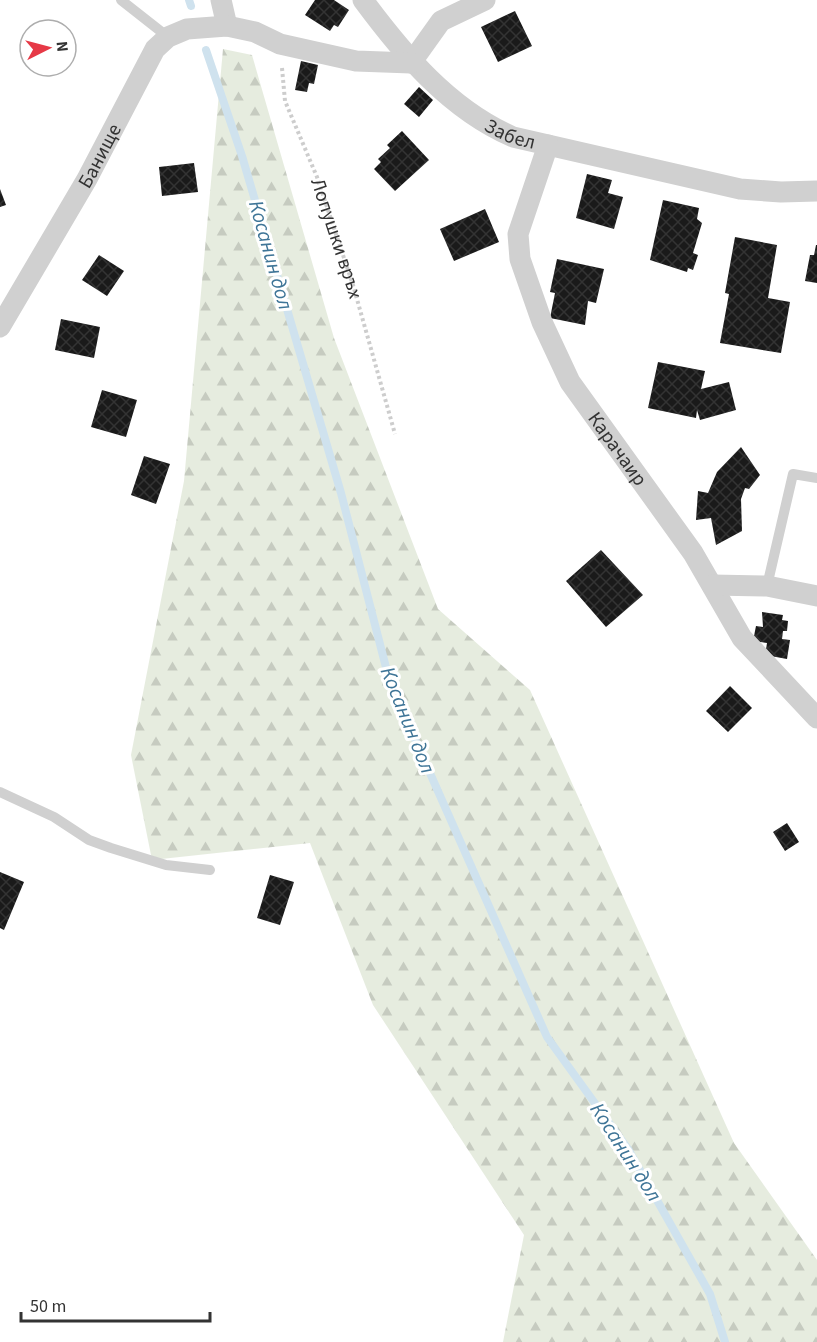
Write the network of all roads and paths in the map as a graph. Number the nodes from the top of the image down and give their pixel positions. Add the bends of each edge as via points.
1 (121, 0) edge
2 (221, 0) edge
3 (363, 0) edge
4 (485, 0) edge
5 (227, 26) junction
6 (168, 37) junction
7 (280, 44) junction
8 (411, 63) junction
9 (548, 145) junction
10 (817, 191) edge
11 (1, 321) edge
12 (395, 434) dead end
13 (817, 478) edge
14 (712, 585) junction
15 (767, 586) junction
16 (817, 596) edge
17 (817, 718) edge
18 (0, 792) edge
19 (210, 870) dead end

1 - 6 lane
2 - 5 street
3 - 8 street, Забел
4 - 8 street via 441,21
5 - 6 street via 188,29
5 - 7 street
6 - 11 street, Банище via 155,49 87,179
7 - 8 street via 356,61
7 - 12 path, Лопушки връх via 285,101 317,177 353,285
8 - 9 street, Забел via 481,121 513,137
9 - 10 street, Забел via 740,189
9 - 14 street, Карачаир via 518,234 520,259 542,322 570,382
13 - 15 lane via 793,474
14 - 15 street
14 - 17 street, Карачаир via 742,638
15 - 16 street
18 - 19 lane via 54,817 89,840 166,865

